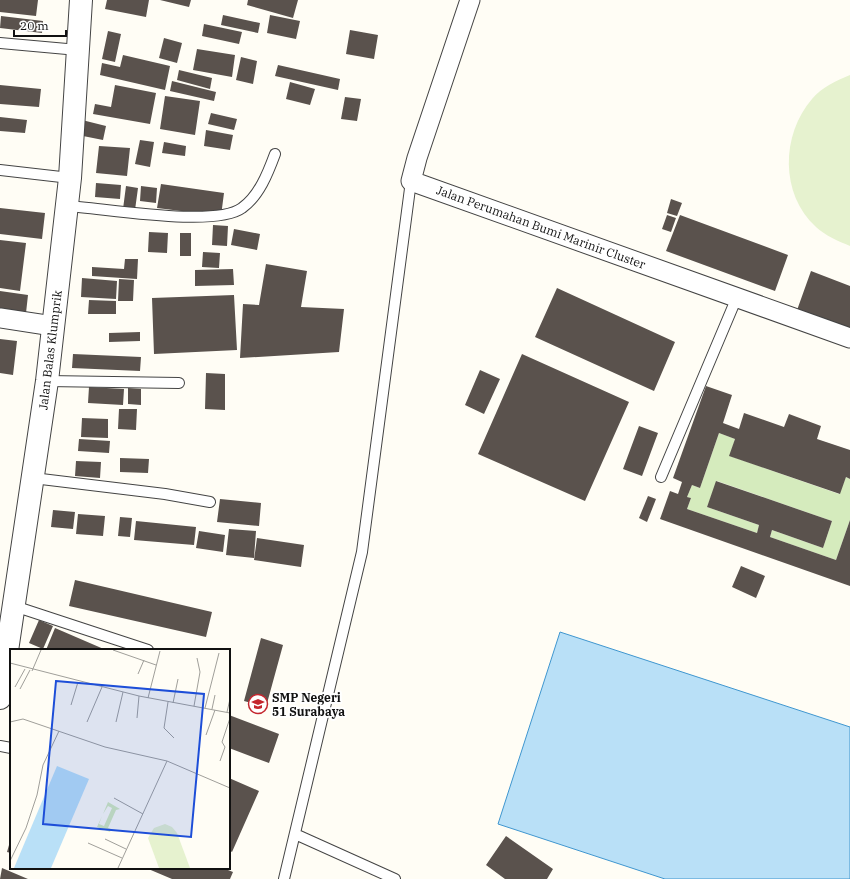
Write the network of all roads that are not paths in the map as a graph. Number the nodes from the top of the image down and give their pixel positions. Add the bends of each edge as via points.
1 (81, 0) edge
2 (470, 0) edge
3 (0, 43) edge
4 (78, 50) junction
5 (274, 154) dead end
6 (0, 170) edge
7 (70, 178) junction
8 (411, 181) junction
9 (67, 206) junction
10 (737, 297) junction
11 (0, 318) edge
12 (53, 326) junction
13 (850, 338) edge
14 (47, 381) junction
15 (179, 383) dead end
16 (660, 477) dead end
17 (33, 478) junction
18 (210, 502) dead end
19 (14, 606) junction
20 (145, 649) edge
21 (0, 698) edge
22 (0, 746) edge
23 (10, 748) edge
24 (295, 834) junction
25 (284, 879) edge
26 (395, 879) edge

1 - 4 street, Jalan Balas Klumprik
2 - 8 street
3 - 4 lane
4 - 7 street, Jalan Balas Klumprik
5 - 9 lane via 266,179 243,208 222,217 162,216
6 - 7 lane
7 - 9 street, Jalan Balas Klumprik
8 - 10 street, Jalan Perumahan Bumi Marinir Cluster
8 - 24 lane via 362,552
9 - 12 street, Jalan Balas Klumprik
10 - 13 street, Jalan Perumahan Bumi Marinir Cluster
10 - 16 lane
11 - 12 street
12 - 14 street, Jalan Balas Klumprik
14 - 15 lane
14 - 17 street, Jalan Balas Klumprik
17 - 18 lane
17 - 19 street, Jalan Balas Klumprik
19 - 20 lane
19 - 21 street, Jalan Balas Klumprik
22 - 23 lane
24 - 25 lane
24 - 26 lane

